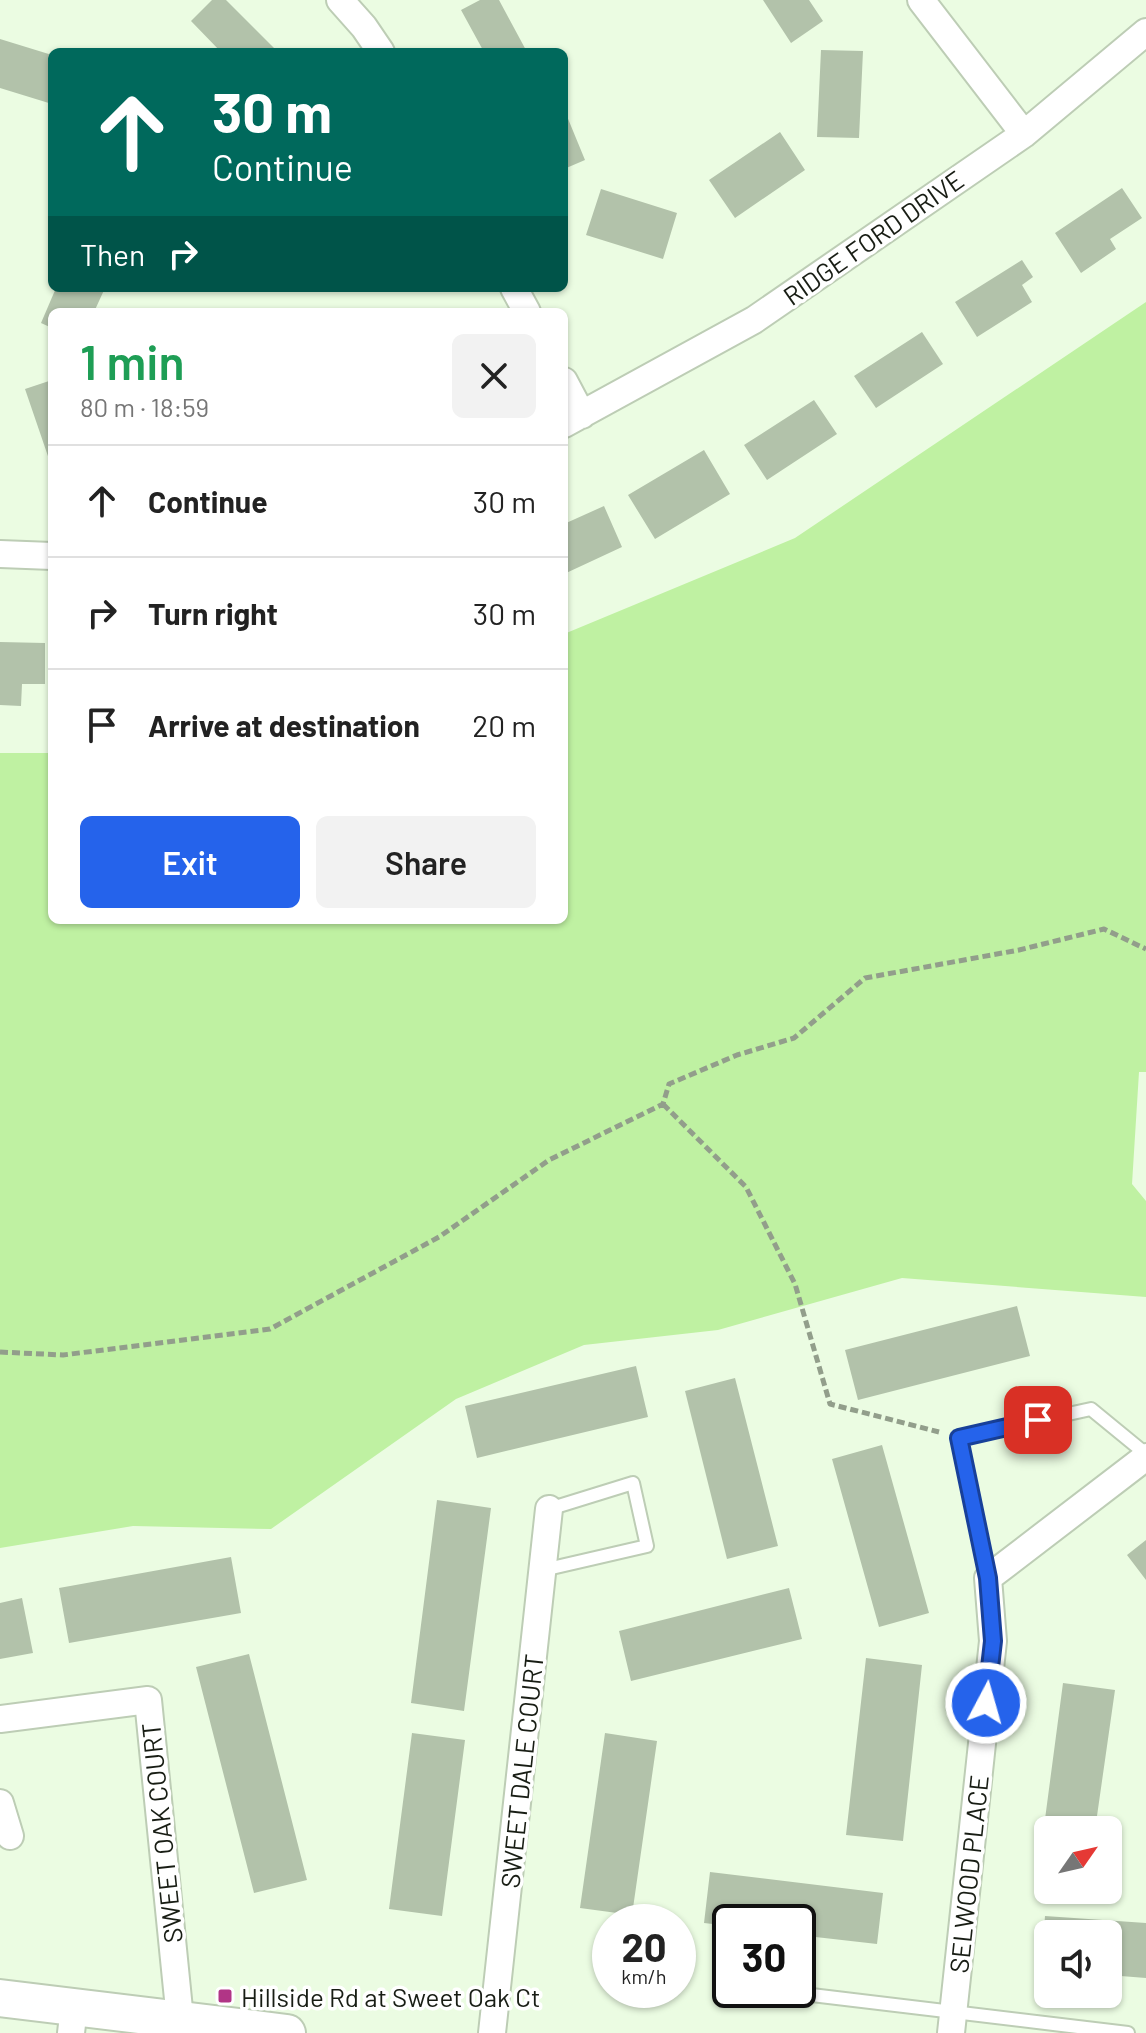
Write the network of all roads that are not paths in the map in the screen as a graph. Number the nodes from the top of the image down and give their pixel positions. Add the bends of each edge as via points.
1 (340, 0) edge
2 (921, 0) edge
3 (1146, 32) edge
4 (378, 48) edge
5 (1024, 134) junction
6 (568, 398) edge
7 (573, 419) edge
8 (0, 554) edge
9 (48, 556) edge
10 (1146, 1456) edge
11 (549, 1509) joint
12 (543, 1570) junction
13 (988, 1578) junction
14 (0, 1719) edge
15 (0, 1803) edge
16 (10, 1836) dead end
17 (0, 1998) edge
18 (816, 1998) edge
19 (180, 2019) junction
20 (72, 2020) edge
21 (952, 2022) edge
22 (287, 2033) edge
23 (492, 2033) edge
24 (1128, 2033) edge

1 - 4 street
2 - 5 street
3 - 5 street, RIDGE FORD DRIVE
5 - 7 street, RIDGE FORD DRIVE via 754,320
6 - 7 street, RIDGE FORD DRIVE
8 - 9 street
10 - 13 street
10 - 13 lane via 1091,1409 959,1438
11 - 12 street, SWEET DALE COURT
11 - 12 lane via 633,1483 647,1546
12 - 23 street, SWEET DALE COURT
13 - 21 street, SELWOOD PLACE via 993,1641
14 - 19 street, SWEET OAK COURT via 148,1700
15 - 16 street
17 - 20 street
18 - 21 lane
19 - 20 street
19 - 22 street
21 - 24 lane

